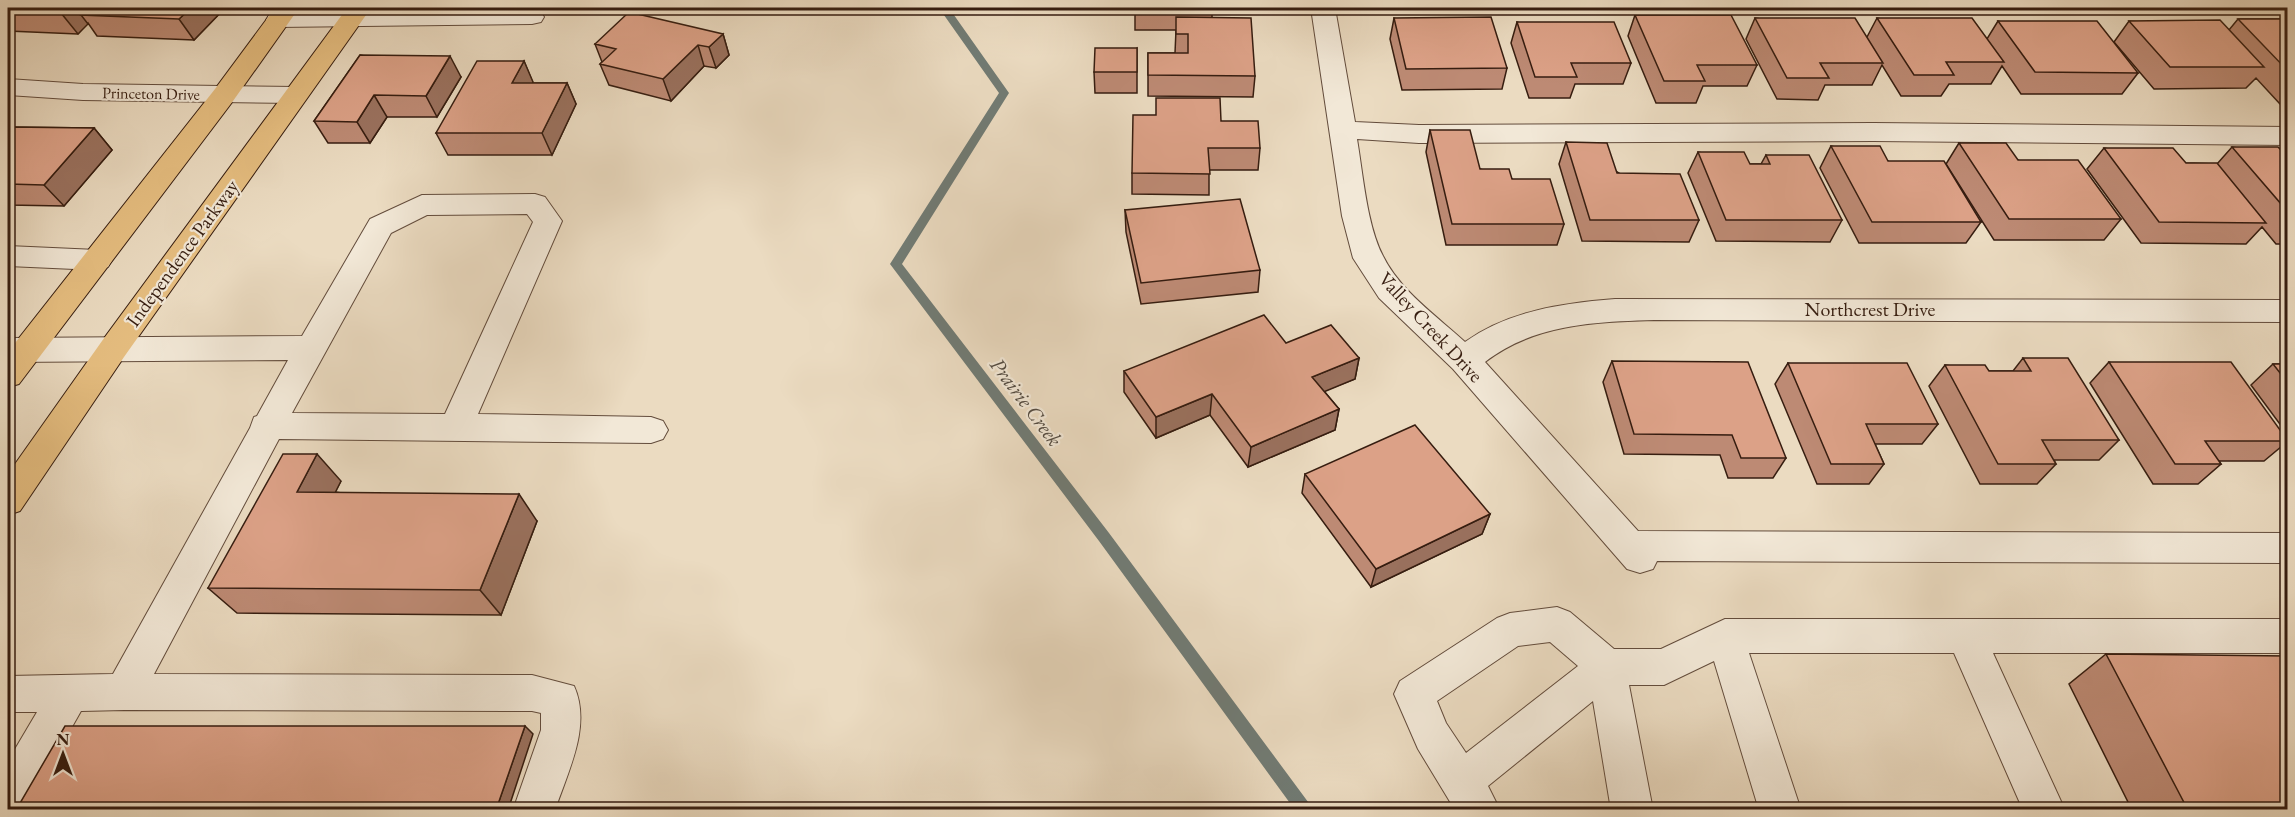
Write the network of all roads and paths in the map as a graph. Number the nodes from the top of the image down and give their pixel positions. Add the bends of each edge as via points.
1 (1323, 8) edge
2 (283, 14) edge
3 (355, 14) edge
4 (532, 17) dead end
5 (8, 87) edge
6 (224, 95) junction
7 (295, 95) junction
8 (1342, 130) junction
9 (2288, 136) edge
10 (8, 256) edge
11 (98, 260) junction
12 (2288, 311) edge
13 (311, 348) junction
14 (113, 349) junction
15 (18, 350) edge
16 (1464, 360) junction
17 (8, 375) edge
18 (266, 426) junction
19 (456, 428) junction
20 (651, 430) dead end
21 (8, 501) edge
22 (2288, 548) edge
23 (1725, 636) junction
24 (1966, 636) junction
25 (2288, 636) edge
26 (1606, 667) junction
27 (124, 692) junction
28 (8, 694) edge
29 (69, 694) junction
30 (1470, 796) edge
31 (8, 799) edge
32 (534, 810) edge
33 (1632, 810) edge
34 (1780, 810) edge
35 (2044, 810) edge

1 - 8 street, Valley Creek Drive
2 - 3 street
2 - 6 main road
3 - 4 street
3 - 7 main road, Independence Parkway
5 - 6 street, Princeton Drive
6 - 7 street, Princeton Drive
6 - 11 main road
7 - 14 main road, Independence Parkway
8 - 9 street via 1419,134 1873,132
8 - 16 street, Valley Creek Drive via 1356,216 1368,258 1390,290
10 - 11 street
11 - 15 main road
12 - 16 street, Northcrest Drive via 1588,310 1501,335
13 - 14 street
13 - 18 street
13 - 19 street via 380,226 422,205 536,204 548,221
14 - 15 street
14 - 21 main road, Independence Parkway
15 - 17 main road
16 - 22 street, Valley Creek Drive via 1635,552
18 - 19 street
18 - 27 street
19 - 20 street
23 - 24 street
23 - 26 street via 1664,667
23 - 34 street
24 - 25 street
24 - 35 street
26 - 30 street
26 - 30 street via 1557,624 1510,630 1414,694 1432,736
26 - 33 street
27 - 29 street
27 - 32 street via 532,693 560,699 561,730
28 - 29 street
29 - 31 street

